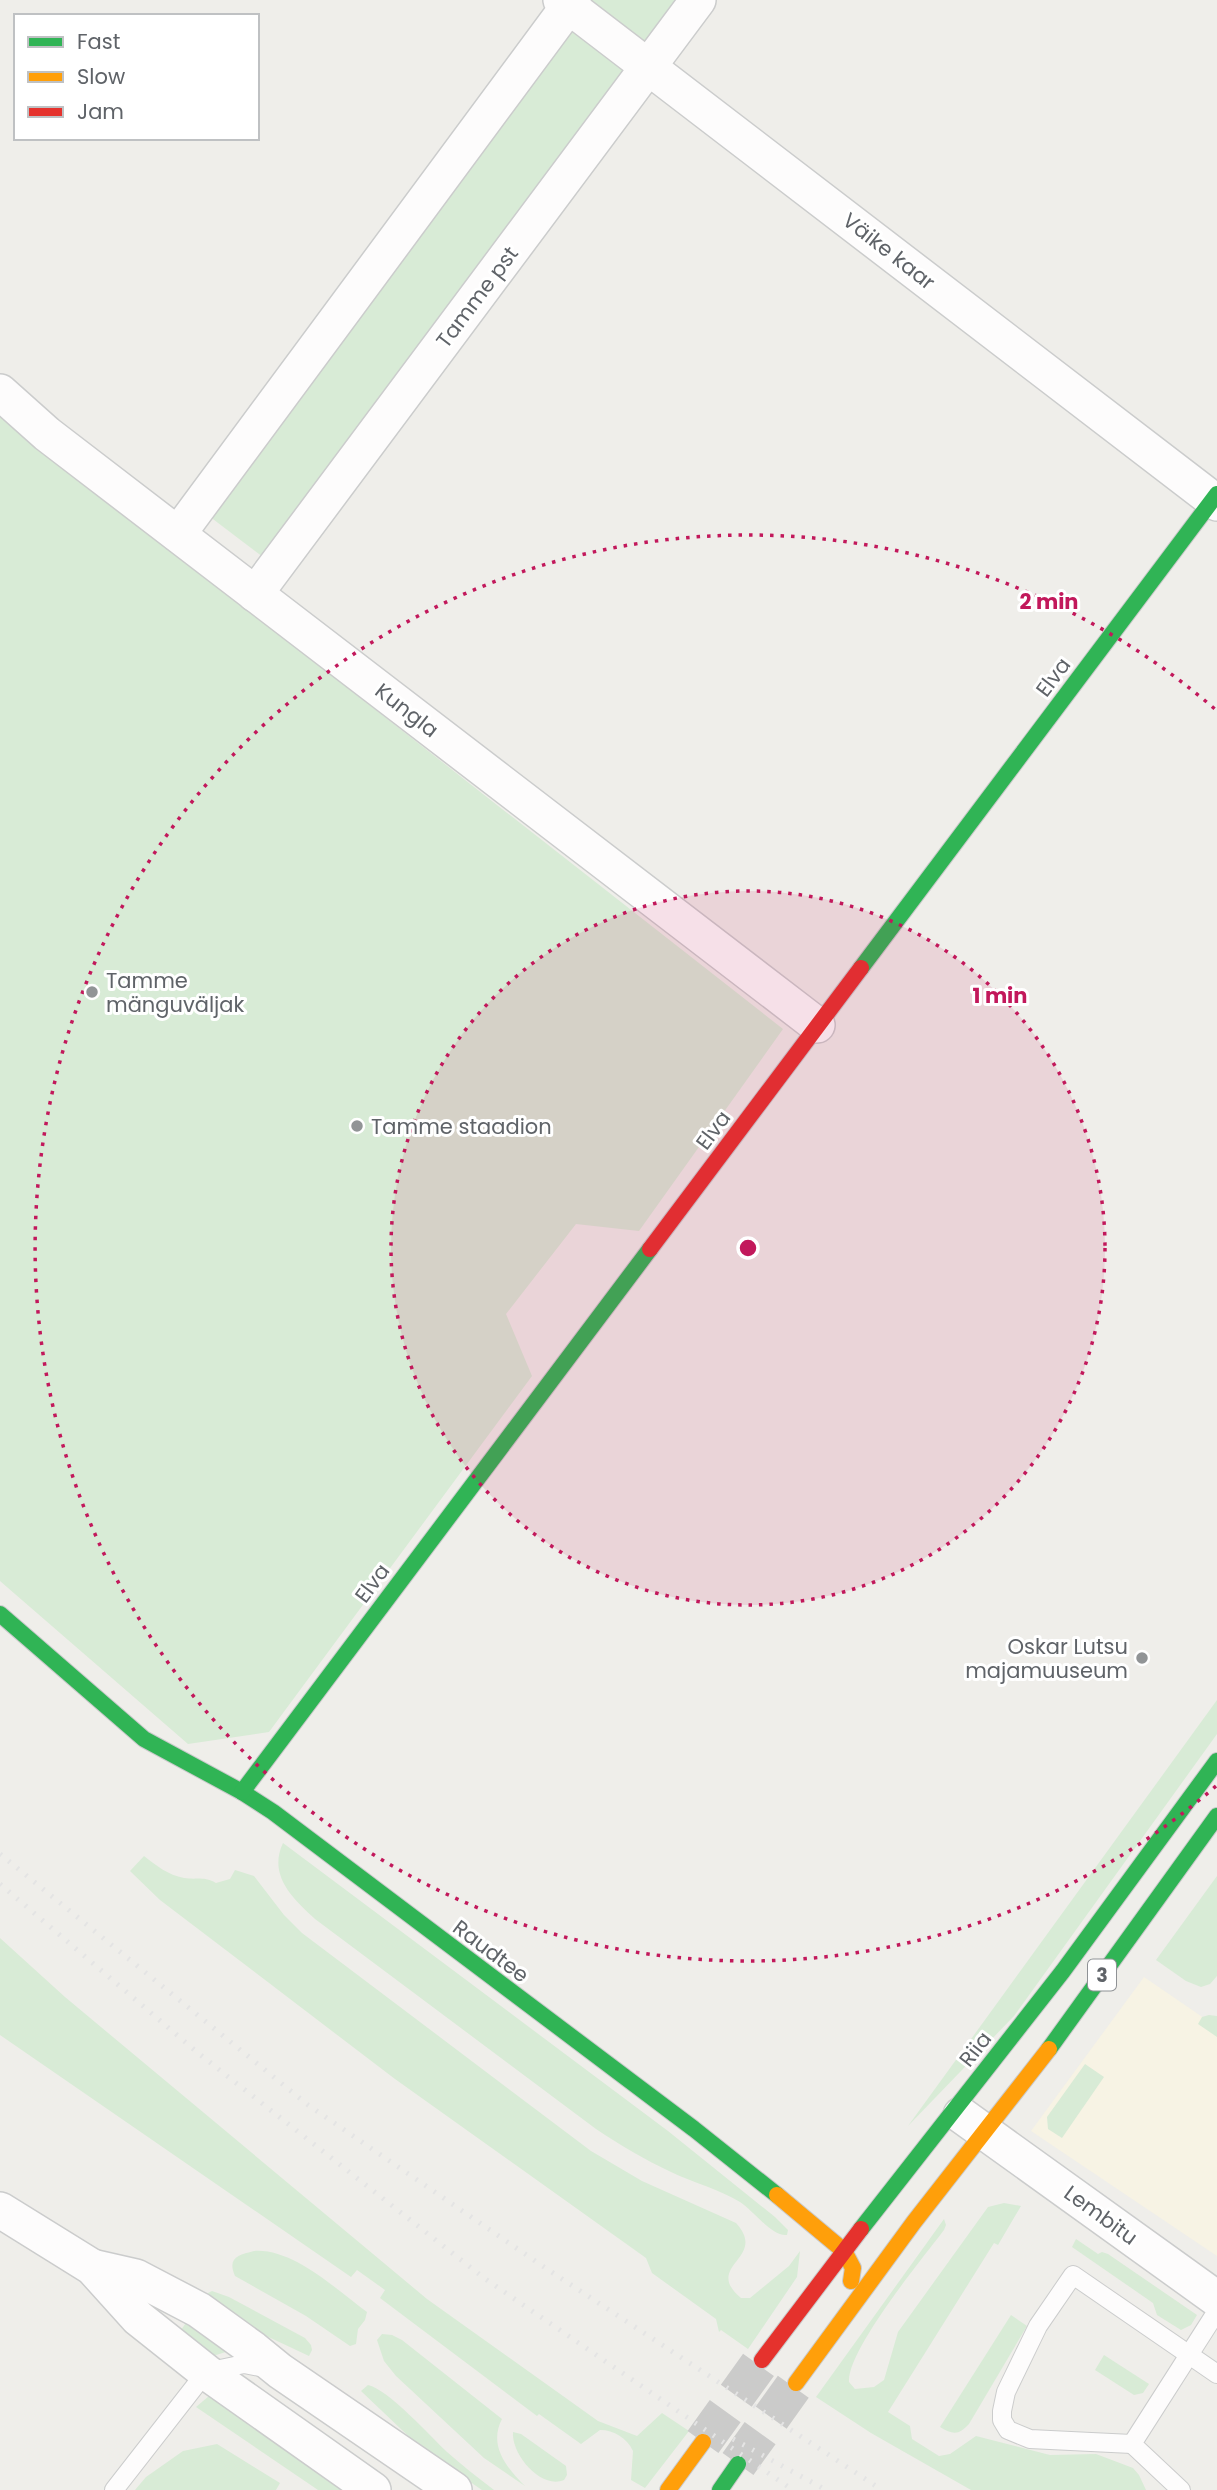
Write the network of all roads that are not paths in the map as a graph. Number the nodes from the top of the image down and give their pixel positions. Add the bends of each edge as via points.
1 (698, 0) edge
2 (568, 2) edge
3 (649, 67) junction
4 (0, 392) edge
5 (1216, 499) edge
6 (177, 534) junction
7 (256, 594) junction
8 (817, 1025) junction
9 (0, 1614) edge
10 (1217, 1761) edge
11 (242, 1792) junction
12 (1217, 1816) edge
13 (954, 2110) junction
14 (984, 2132) junction
15 (0, 2210) edge
16 (844, 2252) junction
17 (92, 2267) junction
18 (1217, 2299) edge
19 (1217, 2311) edge
20 (1189, 2356) junction
21 (762, 2360) tunnel mouth
22 (279, 2371) junction
23 (206, 2372) junction
24 (1217, 2374) edge
25 (704, 2442) tunnel mouth
26 (1132, 2444) junction
27 (690, 2460) junction
28 (738, 2464) tunnel mouth
29 (114, 2490) edge
30 (373, 2490) edge
31 (454, 2490) edge
32 (668, 2490) edge
33 (685, 2490) edge
34 (719, 2490) edge
35 (1181, 2490) edge

1 - 3 street, Tamme pst
2 - 3 street, Väike kaar
2 - 6 street
3 - 5 street, Väike kaar
3 - 7 street, Tamme pst
4 - 6 street, Kungla
5 - 8 main road, Elva
6 - 7 street, Kungla
7 - 8 street, Kungla
8 - 11 main road, Elva
9 - 11 main road, Raudtee via 144,1739
10 - 13 main road, Riia / 3
11 - 16 main road, Raudtee via 694,2129
12 - 14 main road, 3
13 - 14 street, Lembitu
13 - 16 main road, Riia / 3
14 - 16 main road, 3 via 800,2376 814,2335 853,2277 854,2268
14 - 18 street, Lembitu
15 - 17 street
16 - 21 main road, Riia / 3
17 - 22 street via 136,2277 200,2310
17 - 23 street via 138,2318
19 - 20 lane
20 - 24 lane
20 - 26 lane
20 - 26 lane via 1073,2275 1038,2326 1006,2392 1002,2420 1008,2430 1030,2440
22 - 23 lane via 244,2364
22 - 31 street
23 - 29 lane
23 - 30 street
25 - 27 main road
26 - 35 lane
27 - 32 main road
27 - 33 main road
28 - 34 main road

